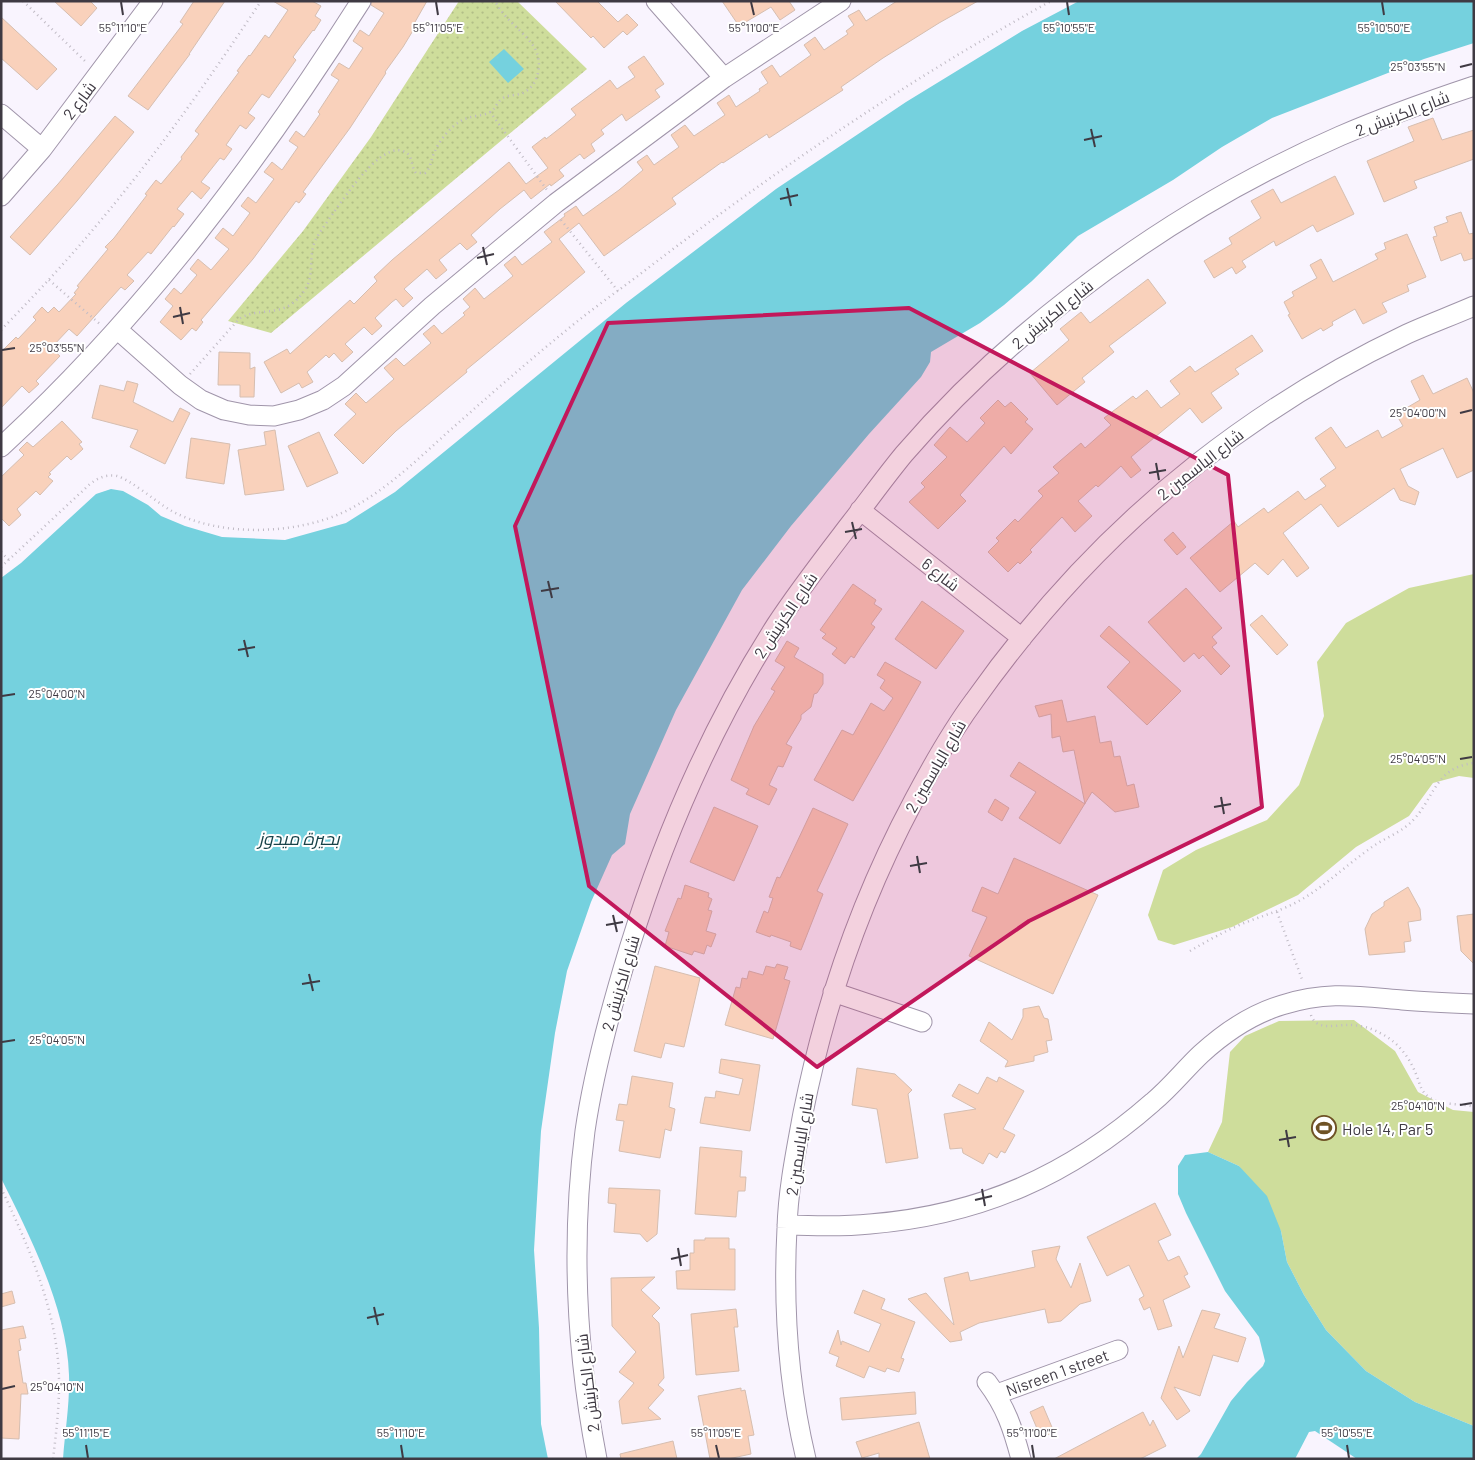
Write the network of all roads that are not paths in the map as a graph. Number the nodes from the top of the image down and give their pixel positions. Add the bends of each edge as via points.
1 (361, 1) edge
2 (656, 1) edge
3 (842, 1) edge
4 (147, 4) edge
5 (724, 78) junction
6 (1474, 86) edge
7 (1, 114) edge
8 (42, 149) junction
9 (1, 196) edge
10 (1474, 306) edge
11 (118, 330) junction
12 (1, 447) edge
13 (860, 510) junction
14 (1022, 638) junction
15 (832, 992) junction
16 (1474, 1004) edge
17 (922, 1022) dead end
18 (786, 1225) junction
19 (1118, 1350) dead end
20 (598, 1459) edge
21 (806, 1459) edge
22 (1021, 1459) edge

1 - 11 street via 249,167
2 - 5 street
3 - 5 street
4 - 8 street, شارع 2
5 - 11 street via 554,205 432,306 344,386 299,410 274,416 249,415 216,407 180,385
6 - 13 street, شارع الكرنيش 2 via 1338,137 1200,209 1135,250 1015,343 960,395 907,450
7 - 8 street
8 - 9 street, شارع 2
10 - 14 street, شارع الياسمين 2 via 1408,334 1334,372 1264,415 1197,464 1134,517
11 - 12 street
13 - 14 street, شارع 6
13 - 20 street, شارع الكرنيش 2 via 774,629 720,722 655,870 608,1022 586,1130 577,1246 582,1362
14 - 15 street, شارع الياسمين 2 via 973,702 930,770 892,842 859,916
15 - 17 street
15 - 18 street, شارع الياسمين 2 via 796,1146
16 - 18 street via 1333,995 1280,1005 1255,1015 1228,1033 1202,1053 1127,1125 1087,1154 1044,1178 951,1212 910,1220 828,1226
18 - 21 street, شارع الياسمين 2 via 790,1360
19 - 22 street, Nisreen 1 street via 992,1388 1010,1420

